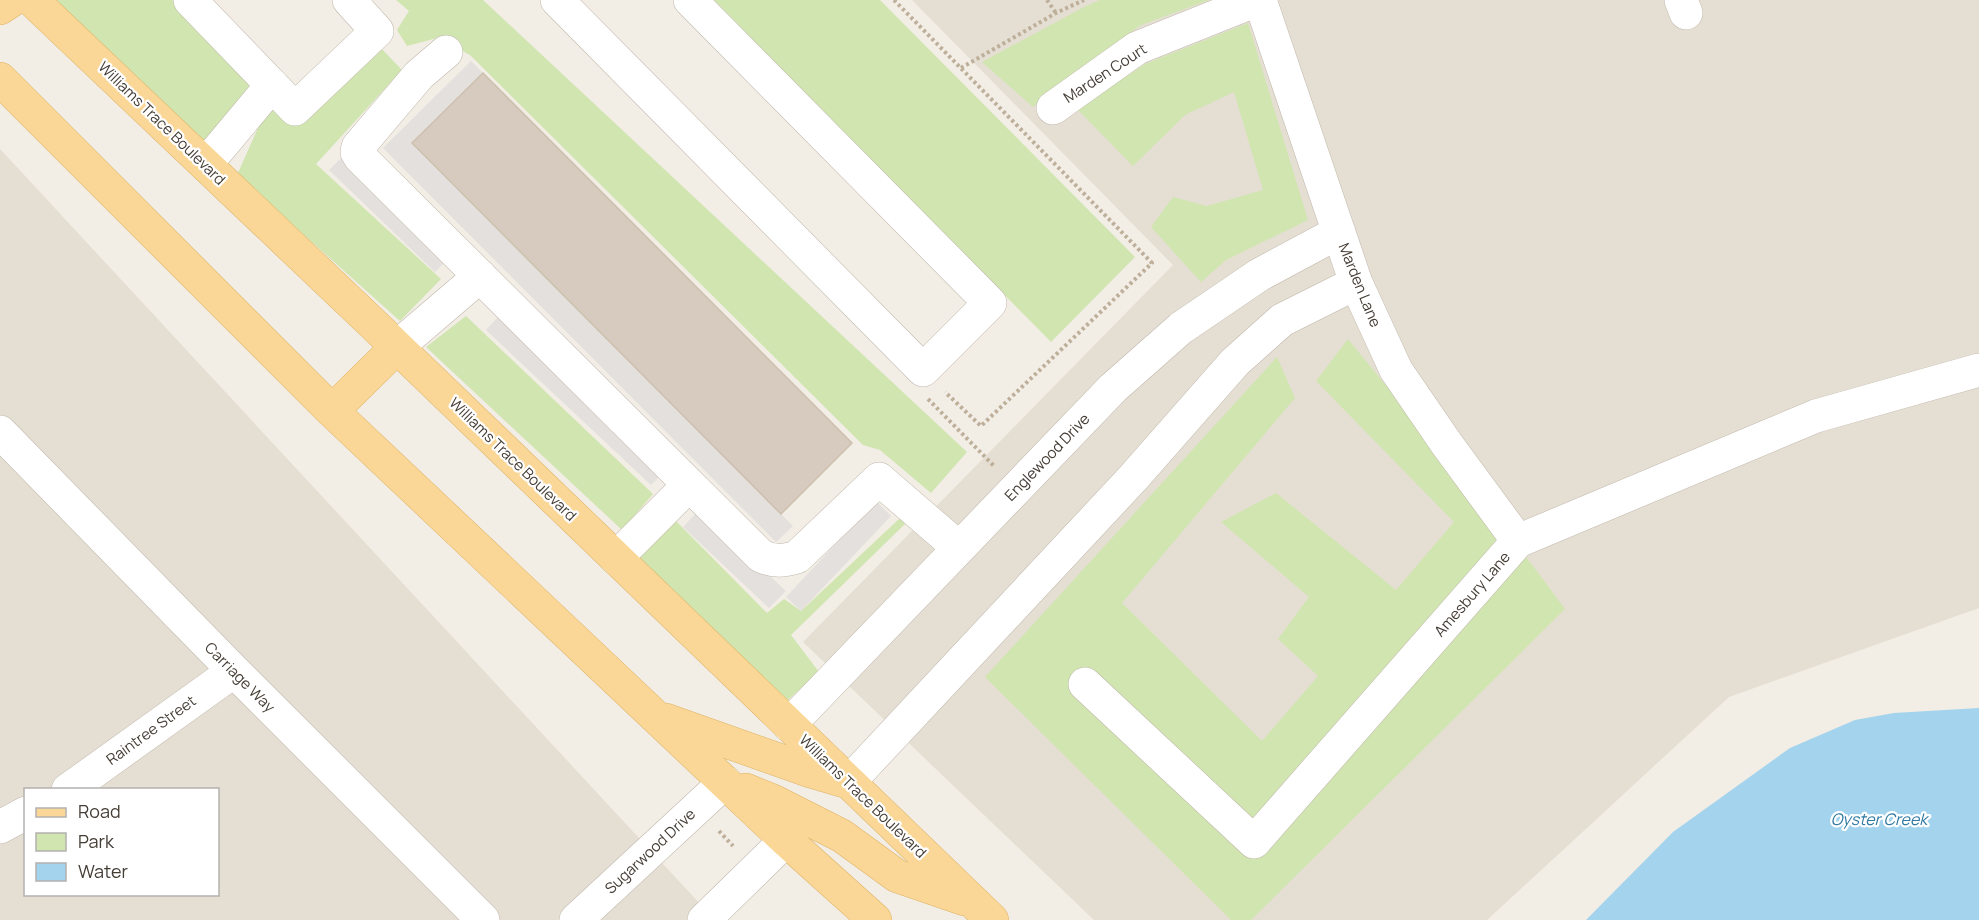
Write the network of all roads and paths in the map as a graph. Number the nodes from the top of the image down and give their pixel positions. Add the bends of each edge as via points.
1 (12, 0) edge
2 (32, 0) edge
3 (190, 0) edge
4 (349, 0) edge
5 (557, 0) edge
6 (690, 0) edge
7 (894, 0) edge
8 (1047, 0) edge
9 (1084, 0) edge
10 (1259, 0) edge
11 (0, 8) edge
12 (1056, 13) junction
13 (446, 52) dead end
14 (961, 68) junction
15 (0, 79) edge
16 (272, 85) junction
17 (1053, 108) dead end
18 (206, 164) junction
19 (1339, 232) junction
20 (480, 276) junction
21 (1356, 283) junction
22 (397, 348) junction
23 (923, 370) junction
24 (1979, 370) edge
25 (332, 411) junction
26 (0, 432) edge
27 (689, 485) junction
28 (1518, 541) junction
29 (959, 548) junction
30 (616, 558) junction
31 (234, 671) junction
32 (1085, 684) dead end
33 (656, 717) junction
34 (789, 725) junction
35 (725, 782) junction
36 (849, 782) junction
37 (69, 788) edge
38 (24, 814) edge
39 (0, 827) edge
40 (716, 828) dead end
41 (786, 840) junction
42 (733, 846) dead end
43 (982, 911) edge
44 (483, 920) edge
45 (576, 920) edge
46 (704, 920) edge
47 (874, 920) edge

1 - 11 main road
2 - 18 main road, Williams Trace Boulevard
3 - 16 street
4 - 16 street via 377,31 295,109
5 - 23 street
6 - 23 street via 990,303
7 - 14 path
8 - 12 path
9 - 12 path
10 - 17 street, Marden Court via 1137,48
10 - 19 street, Marden Lane
12 - 14 path
13 - 20 street via 419,75 357,153
14 - 23 path via 1152,263 981,426
15 - 25 main road
16 - 18 street
18 - 22 main road, Williams Trace Boulevard
19 - 21 street, Marden Lane
19 - 29 street, Englewood Drive via 1259,275 1181,328 1113,388
20 - 22 street
20 - 27 street
21 - 28 street, Marden Lane via 1396,370
21 - 36 street via 1282,320 1235,362 1133,478
22 - 25 main road
22 - 30 main road, Williams Trace Boulevard
24 - 28 street, Amesbury Lane via 1816,416
25 - 33 main road
26 - 31 street, Carriage Way
27 - 29 street via 769,560 797,557 879,479
27 - 30 street
28 - 32 street, Amesbury Lane via 1254,842
29 - 34 street, Englewood Drive
30 - 34 main road, Williams Trace Boulevard
31 - 37 street, Raintree Street
31 - 44 street, Carriage Way
33 - 35 main road
33 - 36 main road
34 - 36 main road, Williams Trace Boulevard
35 - 41 main road
35 - 43 main road via 842,836 897,876
35 - 45 street, Sugarwood Drive
36 - 43 main road, Williams Trace Boulevard
38 - 39 street
40 - 42 path
41 - 46 street
41 - 47 main road

